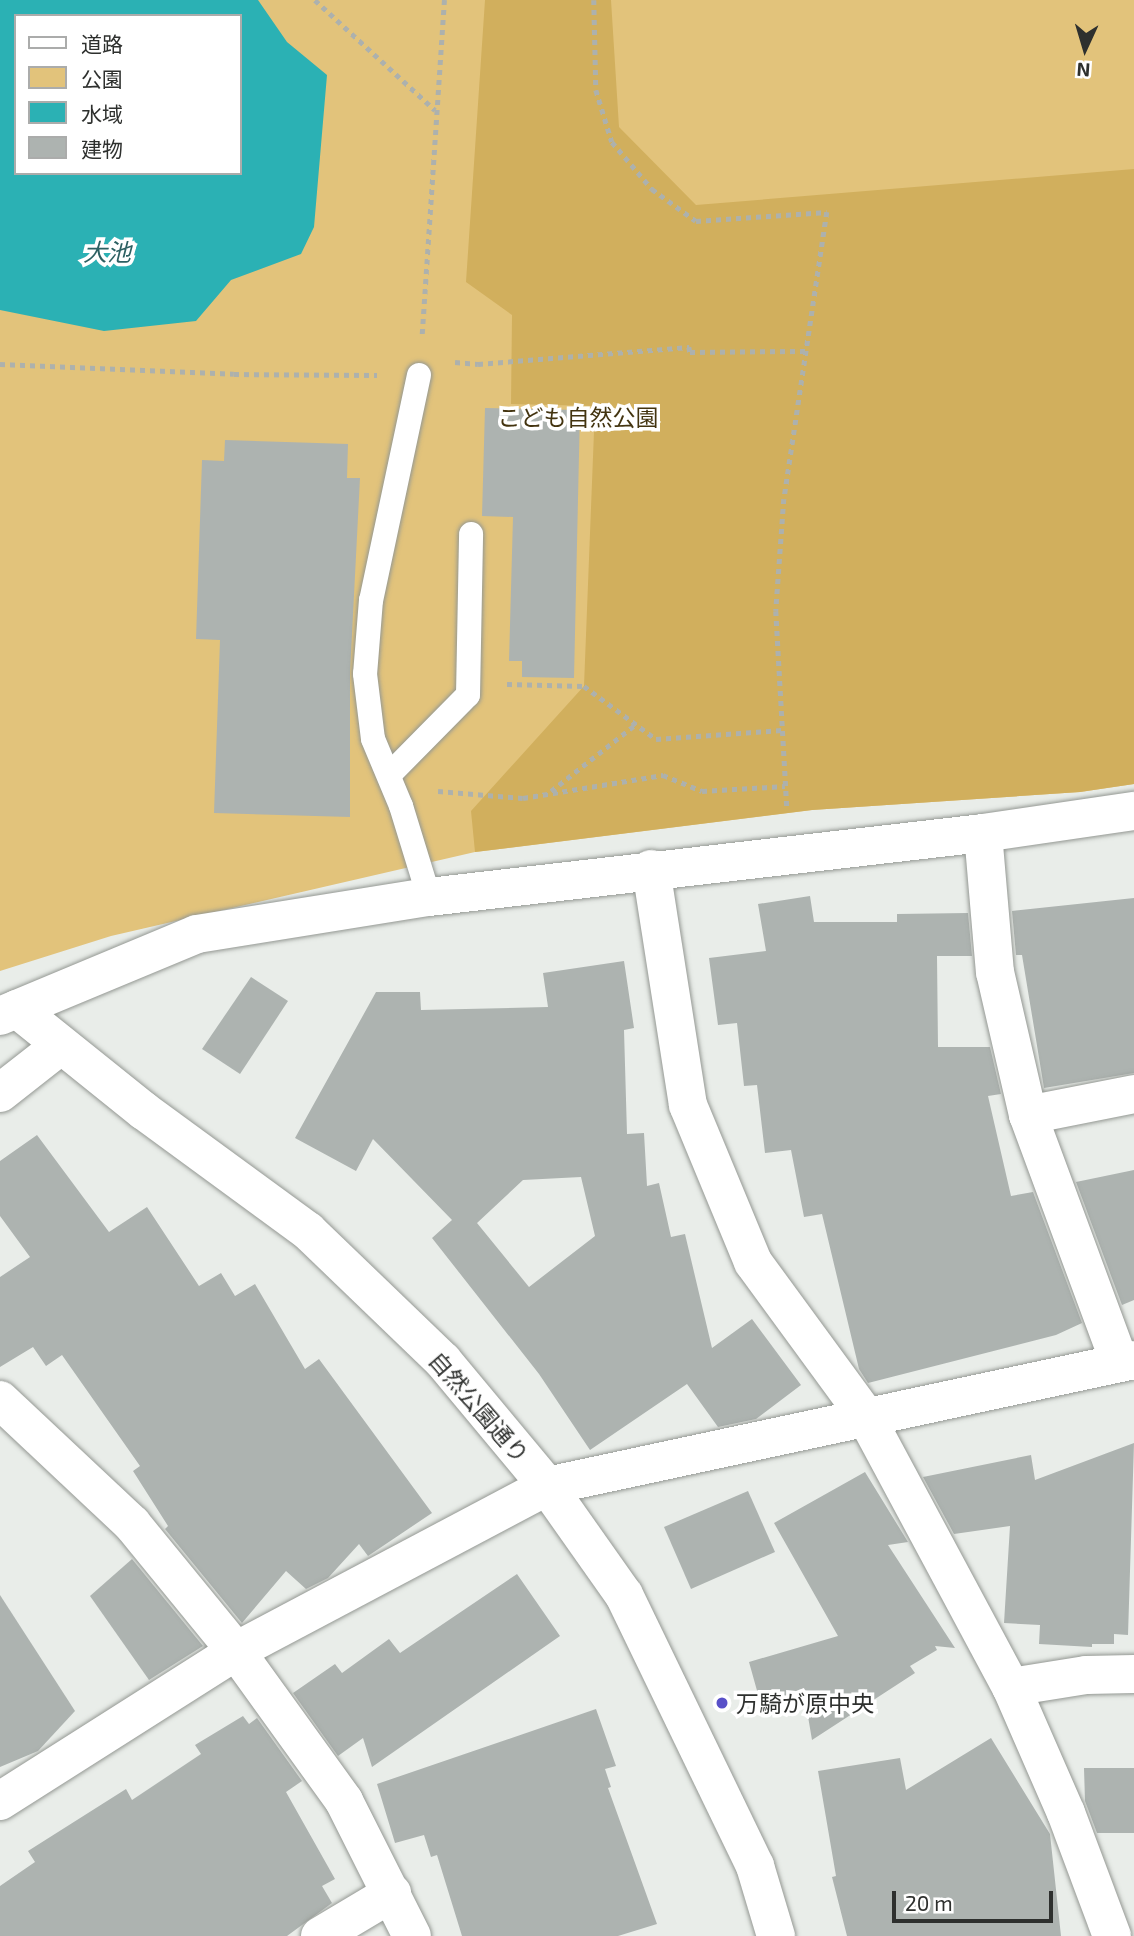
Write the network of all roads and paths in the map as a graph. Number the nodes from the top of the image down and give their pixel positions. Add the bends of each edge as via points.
1 (316, 0) edge
2 (444, 0) edge
3 (594, 0) edge
4 (436, 111) junction
5 (808, 352) junction
6 (0, 364) edge
7 (419, 367) junction
8 (471, 534) dead end
9 (468, 686) junction
10 (636, 724) junction
11 (782, 730) junction
12 (392, 784) junction
13 (785, 786) junction
14 (551, 792) junction
15 (1134, 811) edge
16 (983, 833) junction
17 (791, 854) junction
18 (651, 869) junction
19 (429, 897) junction
20 (8, 1013) edge
21 (60, 1046) junction
22 (0, 1093) edge
23 (1134, 1094) edge
24 (1028, 1115) junction
25 (1127, 1360) edge
26 (0, 1399) edge
27 (866, 1415) junction
28 (547, 1486) junction
29 (236, 1651) junction
30 (1134, 1674) edge
31 (1011, 1687) junction
32 (0, 1801) edge
33 (392, 1894) junction
34 (320, 1936) edge
35 (412, 1936) edge
36 (776, 1936) edge
37 (1112, 1936) edge

1 - 4 path
2 - 4 path
3 - 5 path via 596,90 612,142 652,189 696,221 827,212
4 - 7 path
5 - 7 path via 690,352 689,347
5 - 11 path via 784,499 776,611
6 - 7 path via 234,374
7 - 12 lane via 371,600 365,674 373,739
8 - 9 lane
9 - 10 path via 584,686
9 - 12 lane via 468,695
10 - 11 path via 656,739
10 - 14 path
11 - 13 path
12 - 14 path via 523,798
12 - 19 lane
13 - 14 path via 702,791 663,775
13 - 17 path
15 - 16 street
16 - 17 street
16 - 24 street via 995,972
17 - 18 street
18 - 19 street
18 - 27 street via 688,1105 753,1262
19 - 20 street via 197,934
20 - 21 street, 自然公園通り
21 - 22 street
21 - 28 street, 自然公園通り via 308,1231 443,1361
23 - 24 street
24 - 25 street
25 - 27 street
26 - 29 street via 132,1524
27 - 28 street
27 - 31 street
28 - 29 street
28 - 36 street, 自然公園通り via 624,1595 755,1866
29 - 32 street
29 - 33 street via 344,1801
30 - 31 street via 1086,1675
31 - 37 street via 1066,1813
33 - 34 street
33 - 35 street

